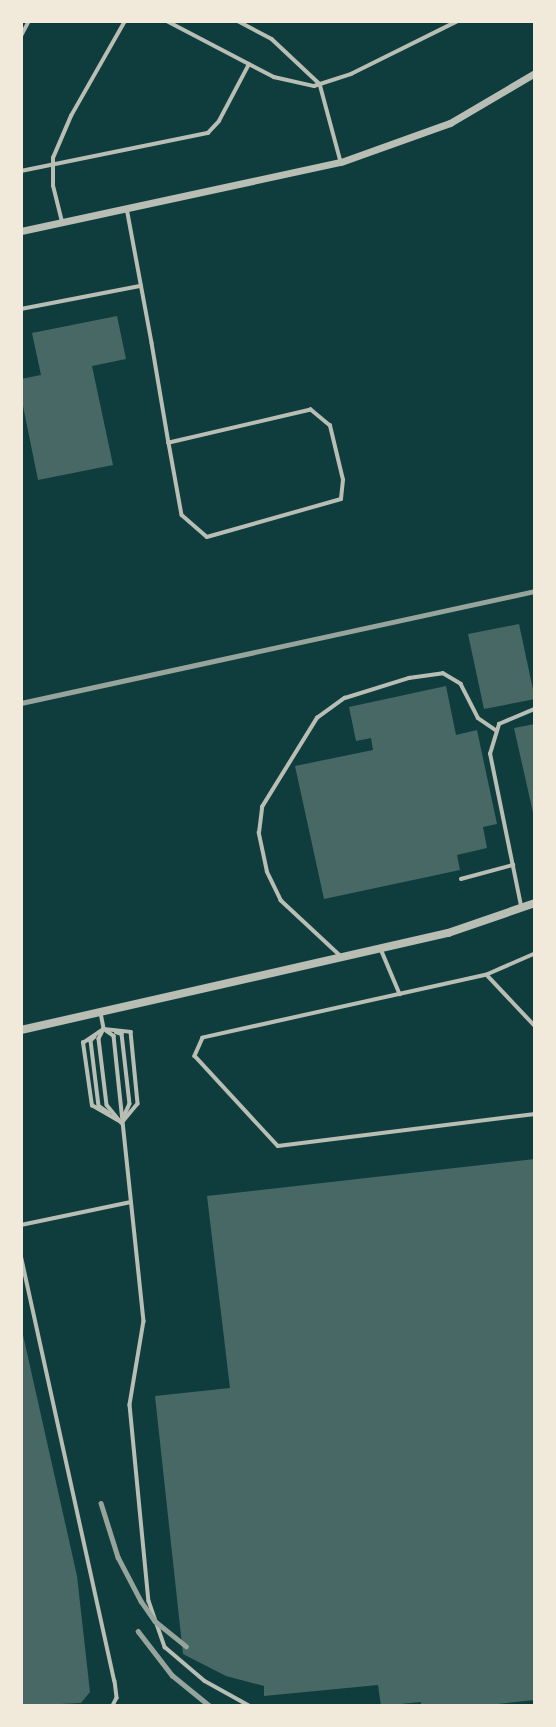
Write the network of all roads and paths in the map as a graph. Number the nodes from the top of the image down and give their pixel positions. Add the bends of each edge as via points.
1 (29, 21) edge
2 (125, 21) edge
3 (167, 21) edge
4 (238, 21) edge
5 (458, 21) edge
6 (21, 36) edge
7 (248, 64) junction
8 (535, 73) edge
9 (320, 84) junction
10 (341, 162) junction
11 (53, 165) junction
12 (21, 171) edge
13 (127, 208) junction
14 (62, 222) junction
15 (21, 231) edge
16 (141, 286) junction
17 (21, 309) edge
18 (169, 443) junction
19 (535, 709) edge
20 (496, 730) junction
21 (513, 865) junction
22 (461, 879) dead end
23 (535, 903) edge
24 (522, 908) junction
25 (381, 949) junction
26 (535, 954) edge
27 (342, 958) junction
28 (487, 975) junction
29 (400, 994) junction
30 (101, 1013) junction
31 (535, 1026) edge
32 (104, 1029) junction
33 (21, 1030) edge
34 (535, 1114) edge
35 (122, 1122) junction
36 (131, 1202) junction
37 (21, 1225) edge
38 (21, 1255) edge
39 (113, 1706) edge
40 (250, 1706) edge

1 - 6 lane
2 - 11 lane via 71,116
3 - 7 lane
4 - 9 lane via 272,39
5 - 9 lane via 351,74
7 - 9 lane via 274,77
7 - 11 lane via 208,133
8 - 10 street via 450,123
9 - 10 lane
10 - 13 street
11 - 12 lane
11 - 14 lane
13 - 14 street
13 - 16 lane
14 - 15 street
16 - 17 lane
16 - 18 lane
18 - 18 lane via 182,515 207,537 341,499 343,481 330,426 311,410
19 - 20 lane via 506,720
20 - 21 lane via 490,754
20 - 27 lane via 478,718 461,684 443,673 345,698 317,718 262,807 259,833 267,872 281,901
21 - 22 lane
21 - 24 lane
23 - 24 street
24 - 25 street
25 - 27 street
25 - 29 lane
26 - 28 lane
27 - 30 street
28 - 29 lane
28 - 31 lane
29 - 34 lane via 203,1038 195,1056 278,1146
30 - 32 lane
30 - 33 street
32 - 35 lane via 114,1036
32 - 35 lane via 99,1039 107,1105
32 - 35 lane via 122,1034 130,1104
32 - 35 lane via 91,1041 99,1106
32 - 35 lane via 83,1042 92,1106
32 - 35 lane via 131,1032 138,1104
35 - 36 lane
36 - 37 lane
36 - 40 lane via 144,1321 130,1405 149,1601 165,1647 205,1681
38 - 39 lane via 115,1681

